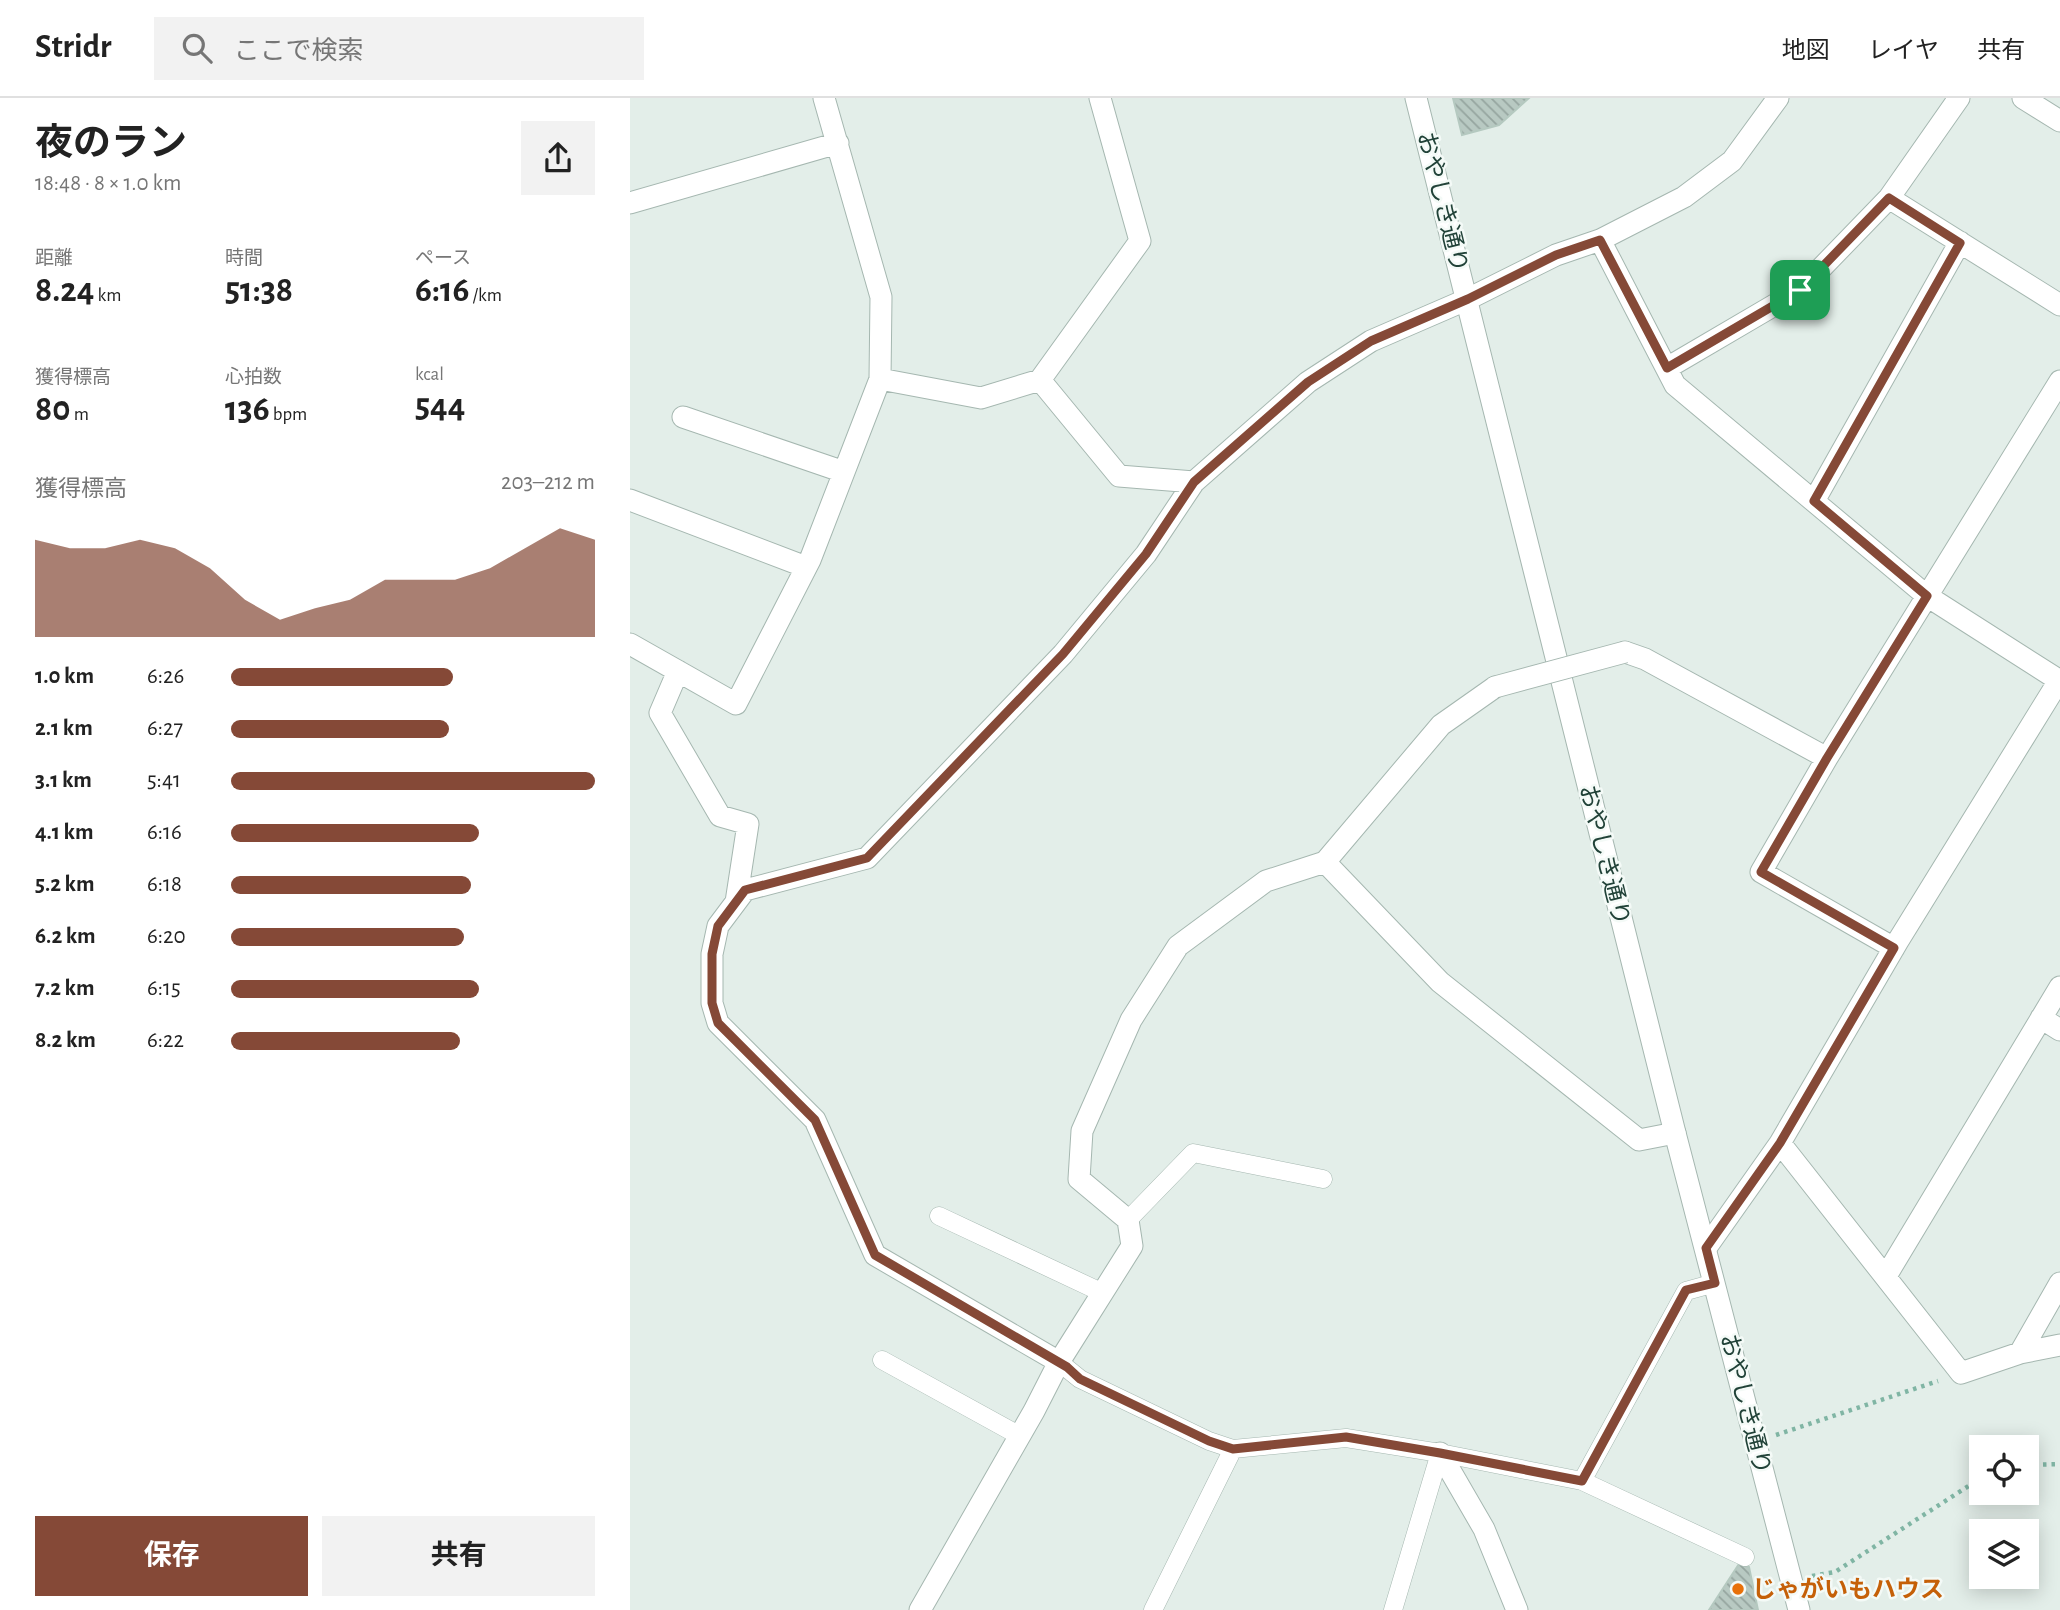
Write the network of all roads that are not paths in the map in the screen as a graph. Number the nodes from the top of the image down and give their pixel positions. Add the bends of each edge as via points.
1 (824, 98) edge
2 (1100, 98) edge
3 (1416, 98) edge
4 (1959, 98) edge
5 (2023, 98) edge
6 (1772, 101) edge
7 (2060, 121) edge
8 (838, 143) junction
9 (1889, 198) junction
10 (630, 203) edge
11 (1600, 240) junction
12 (1960, 243) junction
13 (1468, 299) junction
14 (2060, 305) edge
15 (1667, 368) junction
16 (880, 379) junction
17 (1040, 380) junction
18 (2060, 381) edge
19 (683, 417) dead end
20 (844, 471) junction
21 (1194, 482) junction
22 (630, 500) edge
23 (1814, 501) junction
24 (806, 567) junction
25 (1927, 596) junction
26 (630, 644) edge
27 (678, 671) junction
28 (2060, 680) edge
29 (1827, 758) junction
30 (1325, 862) junction
31 (736, 902) junction
32 (1894, 948) junction
33 (2060, 987) edge
34 (2041, 1018) junction
35 (2060, 1030) edge
36 (1675, 1133) junction
37 (1780, 1143) junction
38 (1323, 1179) dead end
39 (939, 1216) dead end
40 (1128, 1220) junction
41 (1706, 1248) junction
42 (1886, 1276) junction
43 (1715, 1283) junction
44 (2060, 1283) edge
45 (1103, 1293) junction
46 (2060, 1345) edge
47 (2020, 1353) junction
48 (882, 1360) dead end
49 (1059, 1362) junction
50 (1020, 1436) junction
51 (1233, 1449) junction
52 (1440, 1453) junction
53 (1582, 1481) junction
54 (1745, 1557) dead end
55 (920, 1610) edge
56 (1153, 1610) edge
57 (1393, 1610) edge
58 (1517, 1610) edge
59 (1799, 1610) edge

1 - 8 street
2 - 17 street via 1140,241
3 - 13 street, おやしき通り
4 - 9 street
5 - 7 street
6 - 11 street via 1732,161 1684,197
8 - 10 street
8 - 16 street via 881,297
9 - 12 street
9 - 15 street via 1800,290
11 - 13 street via 1556,255
11 - 15 street
12 - 14 street
12 - 23 street
13 - 21 street via 1371,341 1308,382
13 - 36 street, おやしき通り
15 - 23 street via 1675,385
16 - 17 street via 981,398
16 - 20 street
17 - 21 street via 1119,476
18 - 25 street
19 - 20 street
20 - 24 street
21 - 31 street via 1146,554 1063,654 867,858 745,890
22 - 24 street
23 - 25 street
24 - 27 street via 736,704
25 - 28 street
25 - 29 street
26 - 27 street
27 - 31 street via 660,713 720,816 748,824
28 - 32 street
29 - 30 street, bridge via 1625,652 1495,687 1441,724
29 - 32 street via 1761,872
30 - 36 street via 1440,982 1639,1140
30 - 40 street via 1266,881 1178,946 1131,1020 1082,1131 1079,1179
31 - 49 street via 718,926 712,954 712,1003 718,1023 815,1120 875,1255
32 - 37 street
33 - 34 street
34 - 35 street
34 - 42 street
36 - 41 street, おやしき通り
37 - 41 street
37 - 42 street
38 - 40 lane via 1193,1153
39 - 45 lane
40 - 45 street via 1132,1246
41 - 43 street, おやしき通り
42 - 47 street via 1961,1373
43 - 53 lane via 1686,1290
43 - 59 street, おやしき通り
44 - 47 street
45 - 49 street
46 - 47 street
48 - 50 lane
49 - 50 street
49 - 51 lane via 1080,1379
50 - 55 street
51 - 52 lane via 1346,1437
51 - 56 lane
52 - 53 lane
52 - 57 lane
52 - 58 street via 1484,1529
53 - 54 lane

